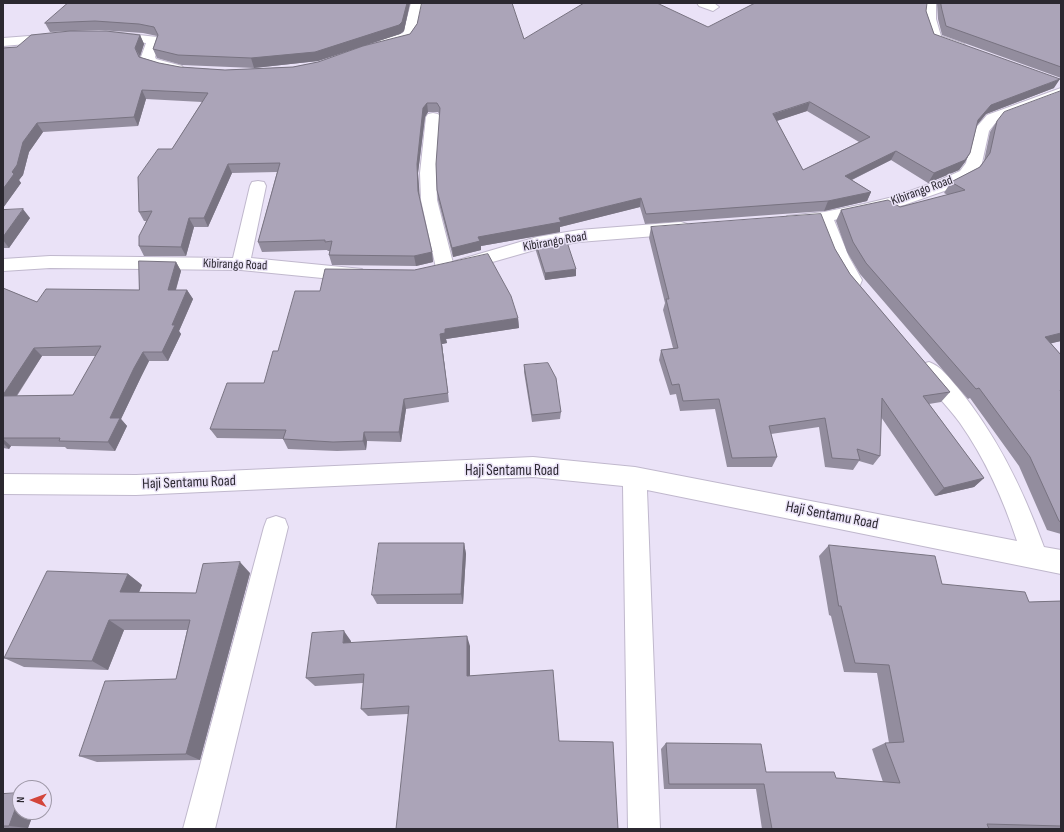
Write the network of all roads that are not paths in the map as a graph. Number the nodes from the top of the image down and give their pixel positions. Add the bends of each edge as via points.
1 (417, 3) edge
2 (930, 3) edge
3 (43, 26) dead end
4 (98, 36) edge
5 (67, 37) edge
6 (26, 40) junction
7 (3, 42) edge
8 (371, 48) edge
9 (971, 51) edge
10 (188, 70) edge
11 (1059, 87) edge
12 (433, 117) dead end
13 (258, 186) dead end
14 (824, 217) junction
15 (776, 222) edge
16 (698, 227) edge
17 (240, 264) junction
18 (3, 265) edge
19 (372, 274) edge
20 (863, 293) edge
21 (915, 353) edge
22 (635, 477) junction
23 (3, 484) edge
24 (276, 527) dead end
25 (1035, 557) junction
26 (1061, 562) edge
27 (199, 829) edge
28 (644, 829) edge

1 - 8 street via 409,36
2 - 9 street via 930,20 935,38
3 - 6 street
4 - 10 street via 152,40 148,57 150,62
5 - 6 street
6 - 7 street
11 - 14 street, Kibirango Road via 992,118 982,130 974,163 966,174 898,201
12 - 16 street, Kibirango Road via 428,173 438,269 537,243 579,236
13 - 17 street
14 - 15 street, Kibirango Road
14 - 20 street via 843,264
17 - 18 street, Kibirango Road via 50,262
17 - 19 street, Kibirango Road
21 - 25 street via 972,423 1000,469 1019,511
22 - 23 street, Haji Sentamu Road via 533,467 136,485
22 - 25 street, Haji Sentamu Road
22 - 28 street
24 - 27 street
25 - 26 street, Haji Sentamu Road

